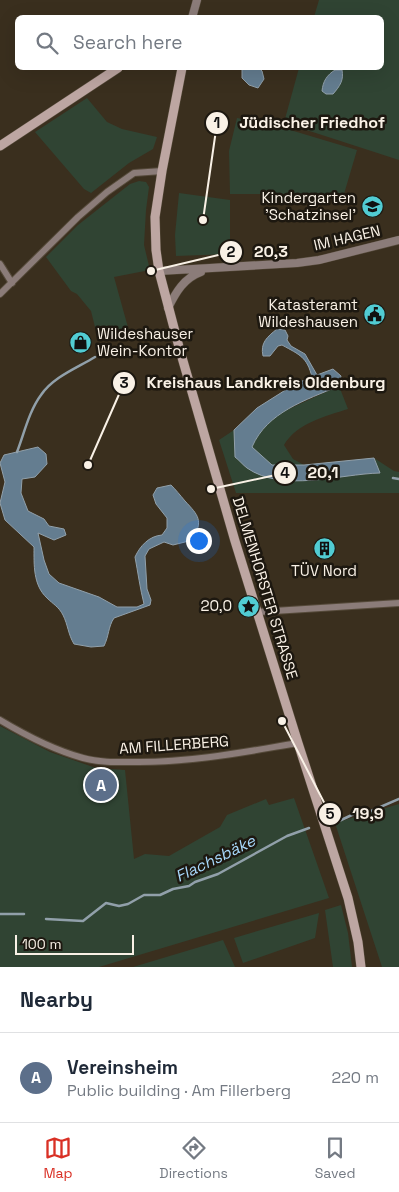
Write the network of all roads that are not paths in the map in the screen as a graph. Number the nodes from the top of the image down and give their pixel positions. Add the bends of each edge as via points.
1 (197, 0) edge
2 (193, 15) edge
3 (115, 70) edge
4 (182, 70) edge
5 (0, 146) edge
6 (162, 171) junction
7 (399, 240) edge
8 (0, 264) edge
9 (211, 269) junction
10 (159, 271) junction
11 (12, 282) junction
12 (0, 294) edge
13 (168, 308) junction
14 (399, 603) edge
15 (258, 612) junction
16 (0, 720) edge
17 (298, 742) junction
18 (361, 967) edge

1 - 2 street
3 - 5 main road
4 - 6 main road, DELMENHORSTER STRASSE
6 - 10 main road, DELMENHORSTER STRASSE via 155,234
6 - 11 street via 134,173 107,192
7 - 9 street, IM HAGEN via 318,260
8 - 11 street
9 - 10 street, IM HAGEN
9 - 13 street, IM HAGEN via 190,276
10 - 13 main road, DELMENHORSTER STRASSE
11 - 12 street
13 - 15 main road, DELMENHORSTER STRASSE
14 - 15 street
15 - 17 main road, DELMENHORSTER STRASSE
16 - 17 street, AM FILLERBERG via 53,748 110,762 206,759
17 - 18 main road, DELMENHORSTER STRASSE via 348,898

